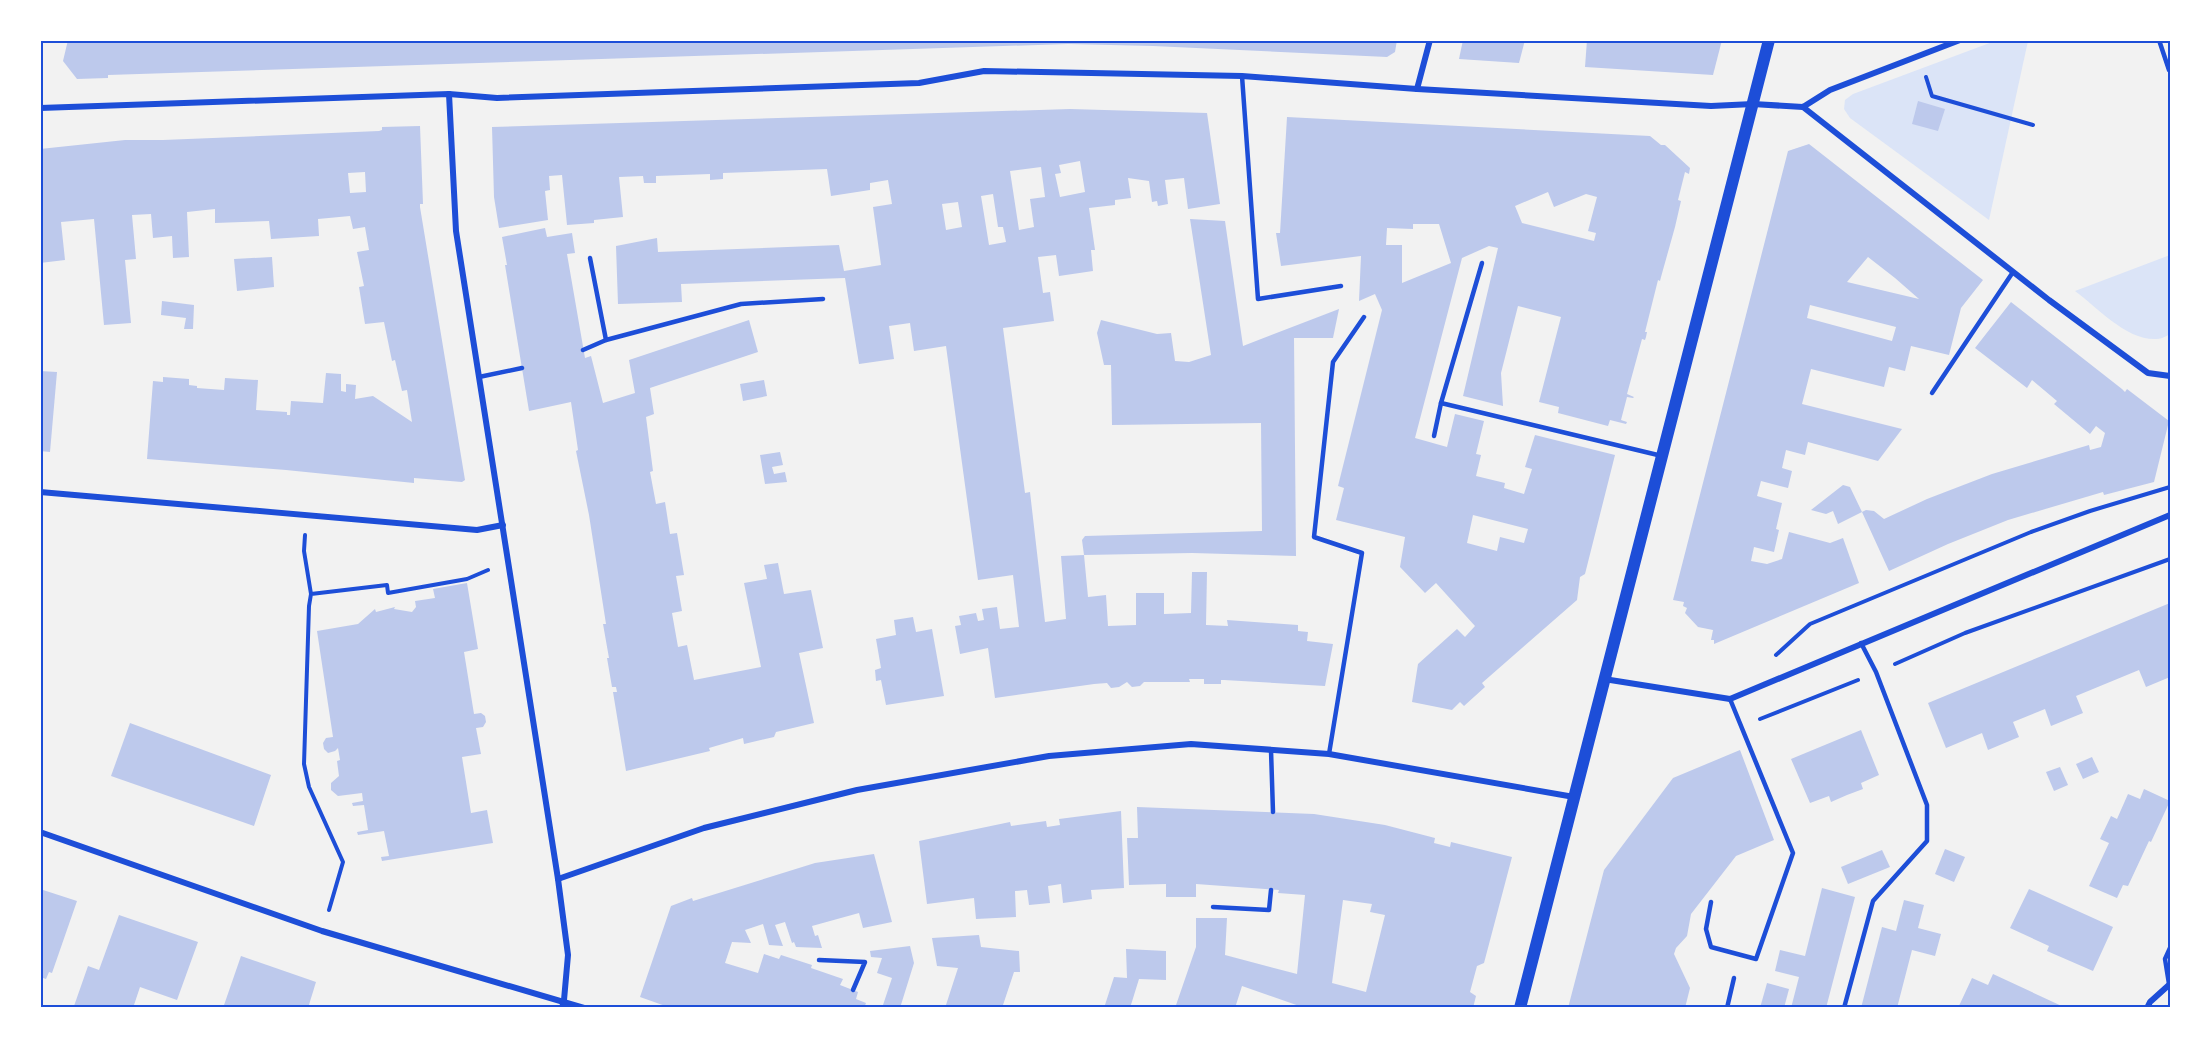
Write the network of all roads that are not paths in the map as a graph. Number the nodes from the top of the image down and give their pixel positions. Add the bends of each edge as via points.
1 (1430, 40) edge
2 (1769, 40) edge
3 (1960, 40) edge
4 (2159, 40) edge
5 (2169, 70) edge
6 (1242, 76) junction
7 (1417, 89) junction
8 (449, 94) junction
9 (1753, 104) junction
10 (1803, 107) junction
11 (40, 108) edge
12 (590, 258) dead end
13 (1482, 263) dead end
14 (2013, 272) junction
15 (1341, 286) dead end
16 (823, 299) dead end
17 (1364, 317) dead end
18 (606, 340) junction
19 (583, 350) dead end
20 (522, 368) dead end
21 (2170, 376) edge
22 (479, 377) junction
23 (1932, 393) dead end
24 (1441, 403) junction
25 (1434, 436) dead end
26 (1662, 456) junction
27 (40, 492) edge
28 (2170, 515) edge
29 (503, 525) junction
30 (1861, 644) junction
31 (1605, 679) junction
32 (1730, 699) junction
33 (1271, 750) junction
34 (1329, 754) junction
35 (1574, 797) junction
36 (1273, 812) dead end
37 (40, 832) edge
38 (558, 879) junction
39 (1271, 890) dead end
40 (1711, 902) dead end
41 (1213, 908) dead end
42 (2170, 948) edge
43 (819, 960) dead end
44 (1734, 978) dead end
45 (2170, 984) edge
46 (854, 990) dead end
47 (563, 1004) edge
48 (584, 1008) edge
49 (1520, 1008) edge
50 (1727, 1008) edge
51 (1844, 1008) edge
52 (2147, 1008) edge

1 - 7 street
2 - 9 main road
3 - 10 street via 1830,90
4 - 5 lane
6 - 7 street
6 - 8 street via 984,71 919,83 498,98
6 - 15 lane via 1258,299
7 - 9 street via 1711,106
8 - 11 street
8 - 22 street via 456,231
9 - 10 street
9 - 26 main road
10 - 14 street
12 - 18 lane
13 - 24 lane
14 - 21 street via 2148,373
14 - 23 lane
16 - 18 lane via 741,304
17 - 34 lane via 1333,362 1314,537 1362,553
18 - 19 lane
20 - 22 lane
22 - 29 street
24 - 25 lane
24 - 26 lane
26 - 31 main road
27 - 29 street via 477,530
28 - 30 street
29 - 38 street
30 - 32 street
30 - 51 lane via 1876,672 1927,804 1927,841 1873,901
31 - 32 street
31 - 35 main road
32 - 40 lane via 1793,853 1756,959 1711,947 1706,929
33 - 34 street
33 - 36 lane
33 - 38 street via 1191,744 1049,756 857,790 704,828
34 - 35 street
35 - 49 main road
37 - 47 street via 322,931
38 - 47 street via 568,955
39 - 41 lane via 1269,910
42 - 45 lane via 2165,959
43 - 46 lane via 866,962
44 - 50 lane
45 - 52 street
47 - 48 street

